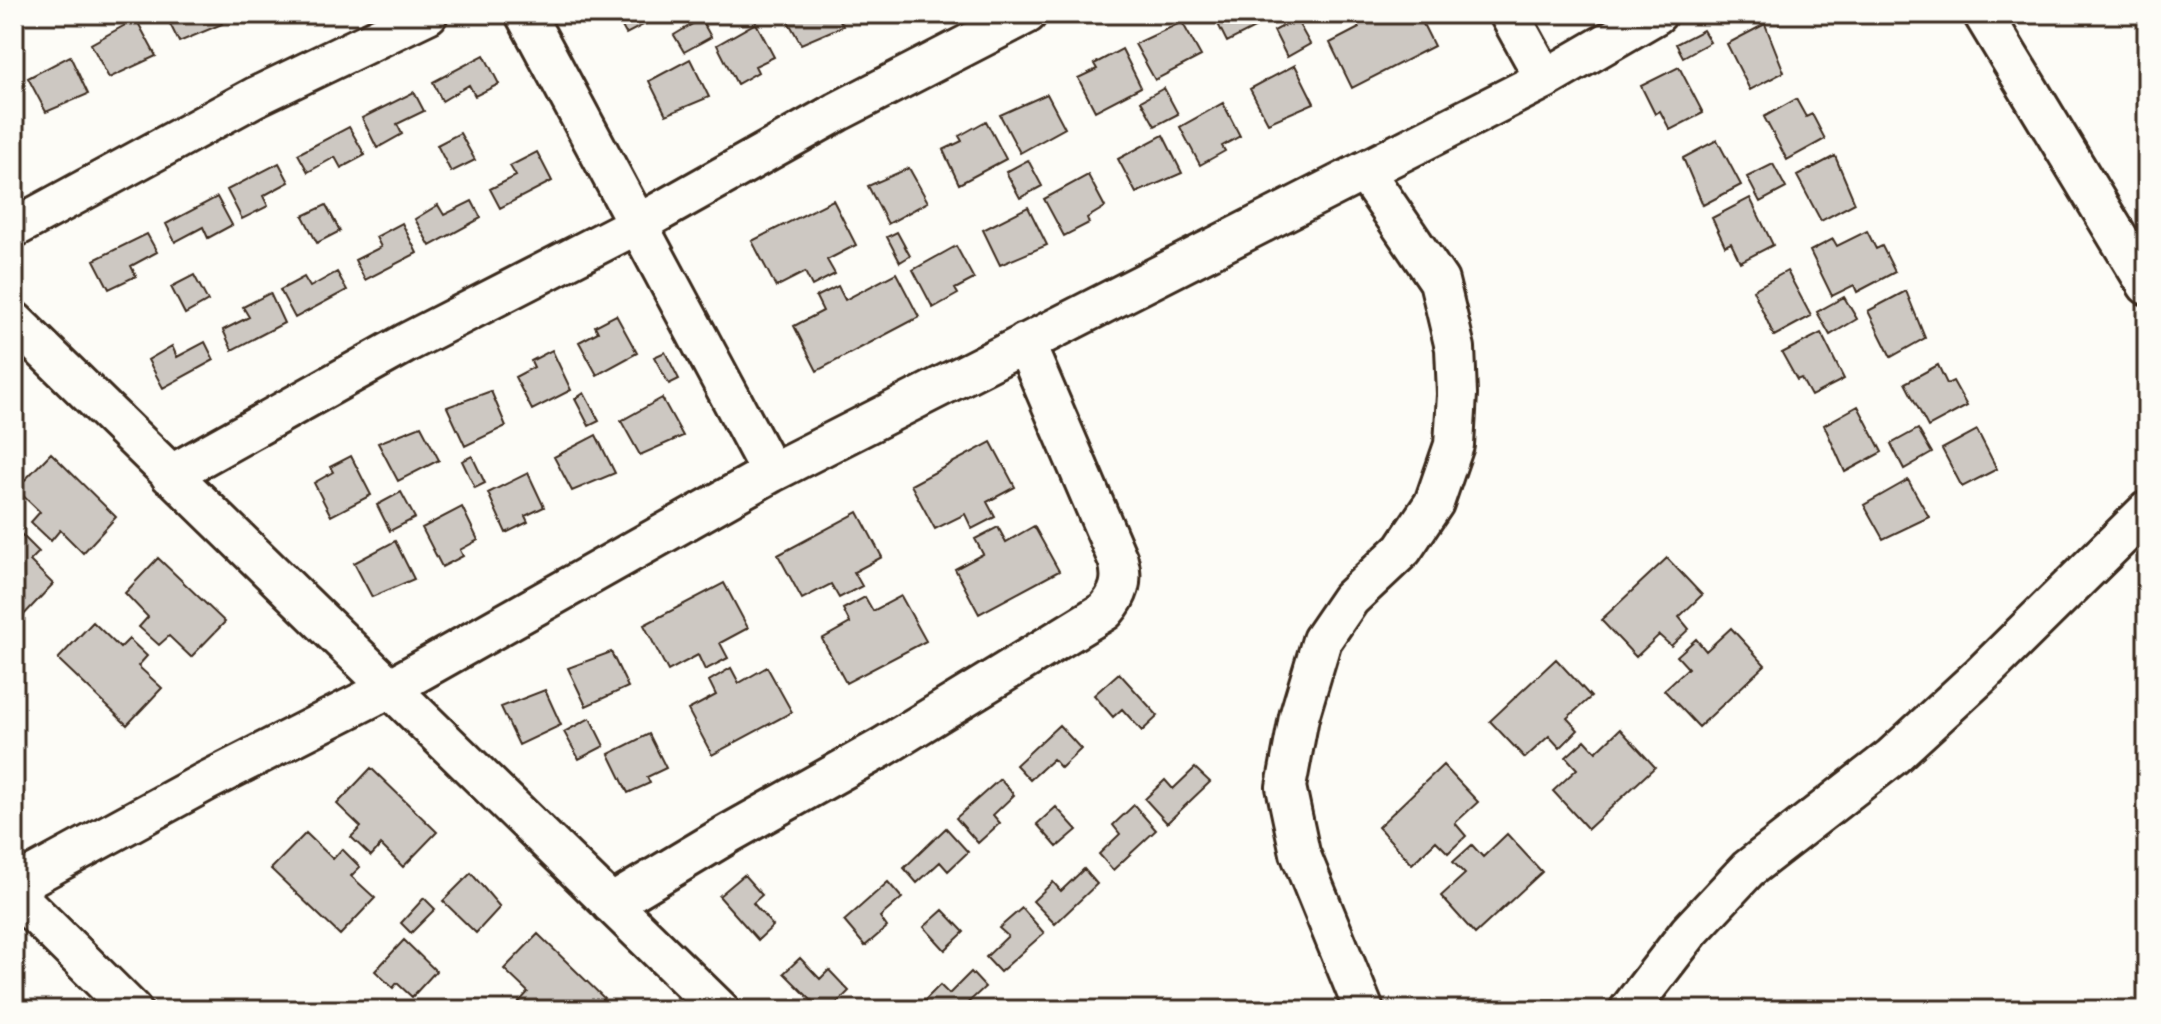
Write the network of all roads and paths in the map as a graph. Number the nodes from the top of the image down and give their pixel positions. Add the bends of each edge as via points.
1 (428, 14) edge
2 (525, 14) edge
3 (1027, 14) edge
4 (1509, 14) edge
5 (1657, 14) edge
6 (1983, 14) edge
7 (1545, 79) junction
8 (1364, 171) junction
9 (636, 225) junction
10 (14, 228) edge
11 (2147, 285) edge
12 (14, 321) edge
13 (1025, 343) junction
14 (771, 473) junction
15 (170, 475) junction
16 (2147, 511) edge
17 (390, 688) junction
18 (14, 886) edge
19 (14, 893) edge
20 (611, 904) junction
21 (132, 1010) edge
22 (720, 1010) edge
23 (1364, 1010) edge
24 (1629, 1010) edge

1 - 10 street via 255,97
2 - 9 street
3 - 9 street
4 - 7 street
5 - 7 street
6 - 11 street
7 - 8 street
8 - 13 street
8 - 23 street via 1439,281 1455,348 1457,394 1454,445 1434,503 1403,549 1350,599 1322,640 1299,717 1286,787 1300,853
9 - 14 street
9 - 15 street via 408,342
12 - 15 street
13 - 14 street
13 - 20 street via 1118,560 1122,575 1113,602 883,747
14 - 17 street
15 - 17 street
16 - 24 street via 1892,757 1748,869 1689,932
17 - 18 street
17 - 20 street
19 - 21 street
20 - 22 street

